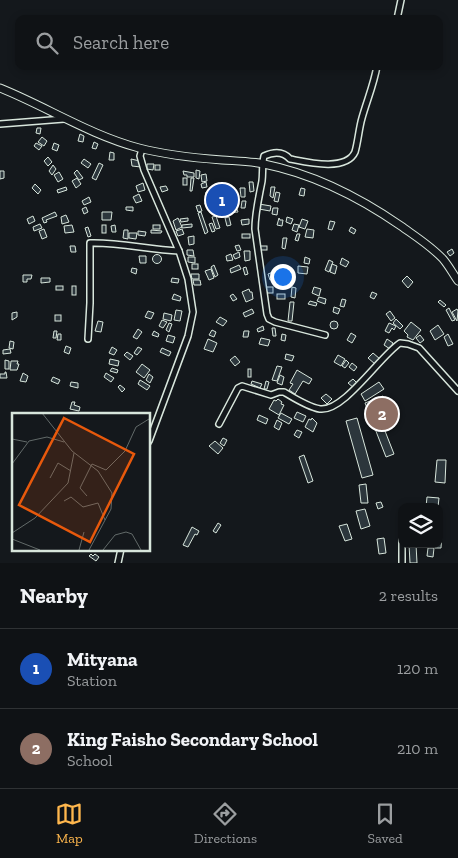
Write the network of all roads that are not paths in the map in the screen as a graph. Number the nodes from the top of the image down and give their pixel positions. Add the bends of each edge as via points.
1 (402, 0) edge
2 (398, 15) edge
3 (376, 70) edge
4 (0, 88) edge
5 (64, 119) junction
6 (0, 124) edge
7 (142, 149) junction
8 (263, 164) junction
9 (178, 251) junction
10 (458, 281) edge
11 (325, 335) dead end
12 (88, 340) dead end
13 (458, 391) edge
14 (219, 424) dead end
15 (150, 438) edge
16 (402, 548) edge
17 (121, 550) edge
18 (118, 563) edge
19 (402, 563) edge

1 - 2 street
3 - 8 street via 353,154 344,161 327,165 274,153 264,156
4 - 5 main road
5 - 6 street
5 - 7 main road
7 - 8 main road via 199,159
7 - 9 street via 140,156 144,170
8 - 10 main road via 316,179 381,212 432,250
8 - 11 street via 255,229 267,314 275,322
9 - 12 street via 112,242 90,243
9 - 15 street via 192,297 192,318
13 - 14 street via 419,348 400,343 333,406 318,408 284,392 271,395 242,386
16 - 19 street
17 - 18 street

